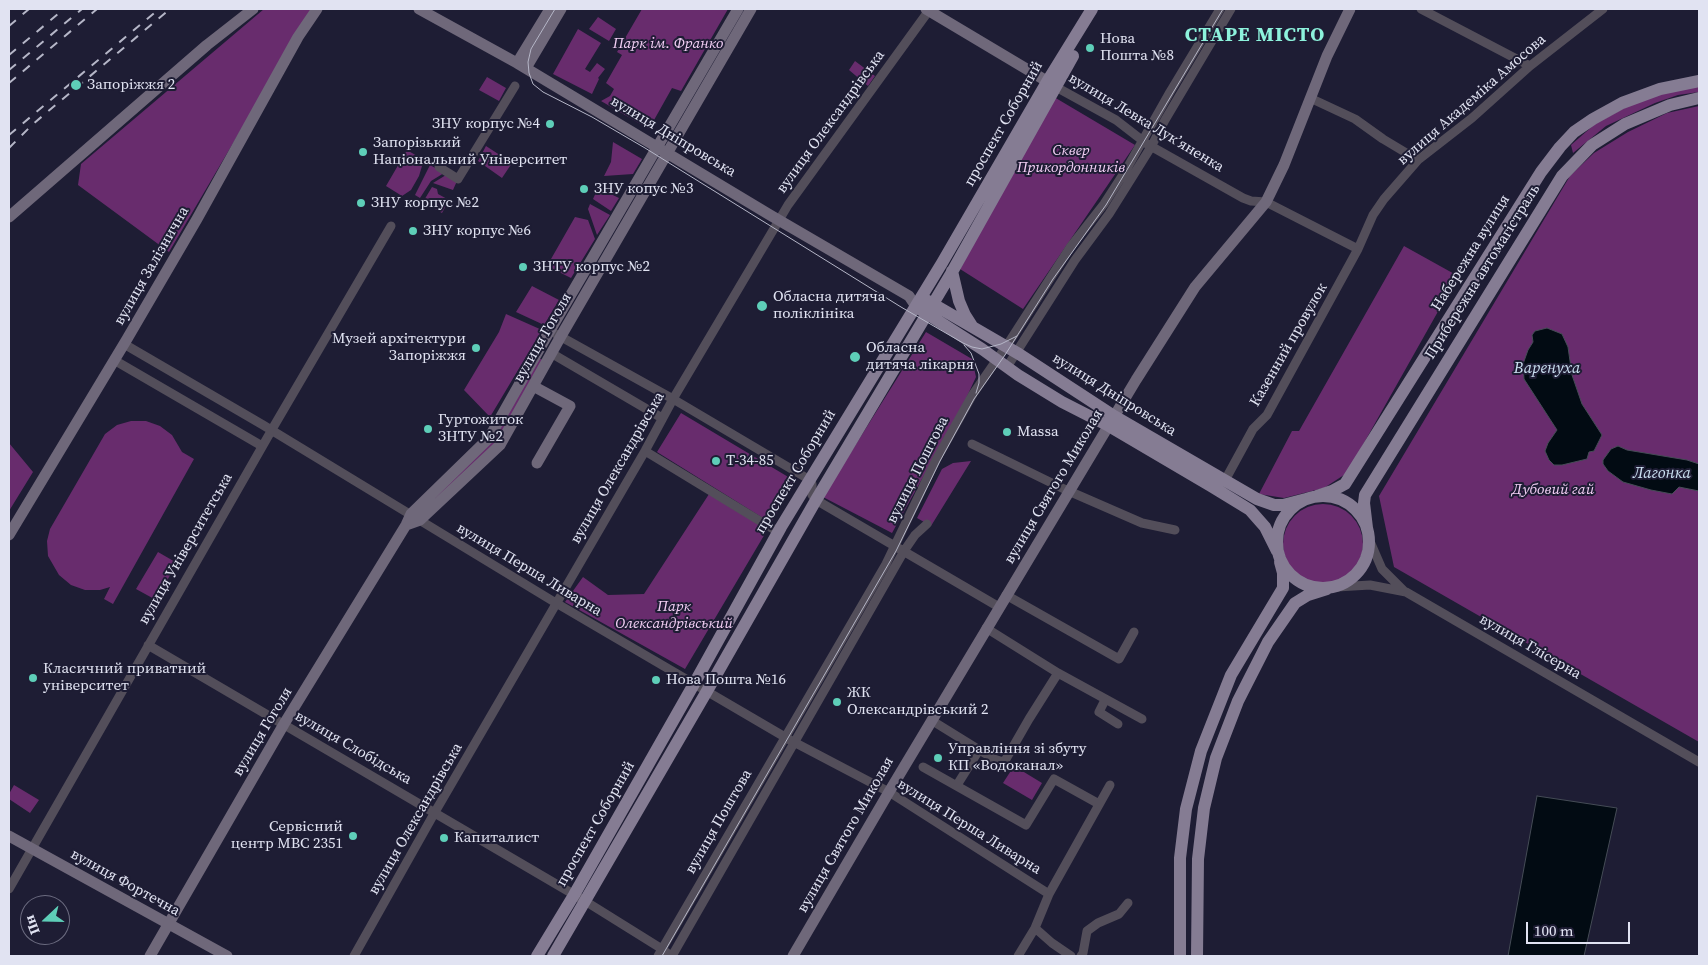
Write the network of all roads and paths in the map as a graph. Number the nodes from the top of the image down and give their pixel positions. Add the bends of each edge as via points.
1 (253, 9) edge
2 (317, 9) edge
3 (419, 9) edge
4 (550, 9) edge
5 (561, 9) edge
6 (738, 9) edge
7 (751, 9) edge
8 (928, 9) edge
9 (1092, 9) edge
10 (1099, 9) edge
11 (1220, 9) edge
12 (1231, 9) edge
13 (1350, 9) edge
14 (1422, 9) edge
15 (1603, 9) edge
16 (522, 65) junction
17 (1530, 66) junction
18 (1699, 81) edge
19 (1051, 84) junction
20 (515, 86) dead end
21 (1310, 98) junction
22 (1699, 98) edge
23 (1143, 141) junction
24 (657, 147) junction
25 (1151, 147) junction
26 (667, 153) junction
27 (1418, 160) junction
28 (439, 167) dead end
29 (1266, 202) junction
30 (9, 217) edge
31 (779, 220) junction
32 (391, 226) dead end
33 (1358, 249) junction
34 (952, 271) junction
35 (915, 299) junction
36 (929, 309) junction
37 (975, 330) junction
38 (555, 333) junction
39 (124, 344) junction
40 (1010, 350) junction
41 (551, 353) junction
42 (114, 360) junction
43 (1002, 363) junction
44 (533, 386) junction
45 (673, 399) junction
46 (662, 418) junction
47 (1112, 421) junction
48 (271, 430) junction
49 (972, 444) dead end
50 (262, 446) junction
51 (645, 451) junction
52 (537, 462) dead end
53 (810, 480) junction
54 (1222, 485) junction
55 (1069, 491) junction
56 (1312, 498) junction
57 (816, 500) junction
58 (412, 520) junction
59 (926, 524) dead end
60 (1176, 530) dead end
61 (778, 532) junction
62 (1368, 534) junction
63 (9, 535) edge
64 (896, 545) junction
65 (904, 551) junction
66 (1279, 556) junction
67 (1332, 588) junction
68 (1406, 592) junction
69 (1006, 595) junction
70 (556, 603) junction
71 (999, 606) junction
72 (986, 628) junction
73 (1134, 632) dead end
74 (148, 645) junction
75 (1058, 673) junction
76 (1231, 675) junction
77 (694, 684) junction
78 (1245, 686) junction
79 (707, 692) junction
80 (1106, 700) junction
81 (1219, 701) junction
82 (1235, 710) junction
83 (931, 720) junction
84 (1142, 720) dead end
85 (284, 724) junction
86 (1118, 724) dead end
87 (785, 736) junction
88 (794, 742) junction
89 (979, 750) junction
90 (1699, 762) edge
91 (923, 767) dead end
92 (957, 785) junction
93 (1110, 785) dead end
94 (888, 792) junction
95 (1099, 804) junction
96 (435, 812) junction
97 (9, 836) edge
98 (31, 848) junction
99 (9, 889) edge
100 (1049, 894) junction
101 (579, 898) junction
102 (1128, 904) dead end
103 (168, 924) junction
104 (1035, 928) junction
105 (660, 953) edge
106 (150, 956) edge
107 (228, 956) edge
108 (354, 956) edge
109 (537, 956) edge
110 (553, 956) edge
111 (671, 956) edge
112 (794, 956) edge
113 (1018, 956) edge
114 (1071, 956) edge
115 (1081, 956) edge
116 (1180, 956) edge
117 (1197, 956) edge

1 - 30 street
2 - 39 street, вулиця Залізнична
3 - 16 street, вулиця Дніпровська
4 - 16 street
5 - 16 street
6 - 24 street, вулиця Гоголя
7 - 26 street, вулиця Гоголя
8 - 19 street, вулиця Левка Лукʼяненка
8 - 31 street, вулиця Олександрівська
9 - 19 main road, проспект Соборний
10 - 19 main road, проспект Соборний
11 - 23 street, вулиця Поштова
12 - 25 street, вулиця Поштова
13 - 21 street, вулиця Святого Миколая
14 - 17 street
15 - 17 street, вулиця Академіка Амосова
16 - 24 street, вулиця Дніпровська
17 - 27 street, вулиця Академіка Амосова via 1472,118
18 - 56 main road, Набережна вулиця via 1666,87 1622,103 1593,118 1560,147 1541,172 1345,484
19 - 23 street, вулиця Левка Лукʼяненка via 1116,120
19 - 34 main road, проспект Соборний
19 - 35 main road, проспект Соборний via 942,263
20 - 28 street via 458,179
21 - 27 street via 1355,118
21 - 29 street, вулиця Святого Миколая
22 - 62 main road, Прибережна автомагістраль via 1670,105 1625,124 1592,145 1562,176 1365,495
23 - 25 street, вулиця Левка Лукʼяненка
23 - 40 street, вулиця Поштова via 1104,204 1072,246
24 - 26 street, вулиця Дніпровська
24 - 38 street, вулиця Гоголя
25 - 29 street, вулиця Левка Лукʼяненка via 1243,198
25 - 40 street, вулиця Поштова via 1110,214
26 - 31 street, вулиця Дніпровська
26 - 38 street, вулиця Гоголя
27 - 33 street, вулиця Академіка Амосова via 1373,214
29 - 33 street, вулиця Левка Лукʼяненка
29 - 47 street, вулиця Святого Миколая via 1195,287
31 - 35 street, вулиця Дніпровська
31 - 45 street, вулиця Олександрівська
32 - 48 street, вулиця Університетська
33 - 54 street, Казенний провулок via 1267,415 1253,429
34 - 36 main road, проспект Соборний
34 - 37 main road via 965,316
35 - 36 main road, вулиця Дніпровська
35 - 53 main road, проспект Соборний
36 - 37 main road, вулиця Дніпровська
36 - 43 main road, вулиця Дніпровська
36 - 57 main road, проспект Соборний
37 - 40 main road, вулиця Дніпровська
38 - 41 street, вулиця Гоголя
38 - 45 street
38 - 58 street, вулиця Гоголя via 489,438
39 - 42 street, вулиця Залізнична
39 - 48 street, вулиця Перша Ливарна
40 - 43 street, вулиця Поштова
40 - 43 street, вулиця Поштова
40 - 47 main road, вулиця Дніпровська
41 - 44 street, вулиця Гоголя
41 - 46 street
42 - 50 street
42 - 63 street, вулиця Залізнична
43 - 47 main road, вулиця Дніпровська via 1062,402
43 - 64 street, вулиця Поштова via 973,394 936,460
44 - 52 street via 570,406
44 - 58 street, вулиця Гоголя via 500,445
45 - 46 street, вулиця Олександрівська
45 - 53 street
46 - 51 street, вулиця Олександрівська
47 - 54 main road, вулиця Дніпровська
47 - 55 street, вулиця Святого Миколая
48 - 50 street, вулиця Університетська
48 - 58 street, вулиця Перша Ливарна
49 - 55 street
50 - 74 street, вулиця Університетська
51 - 61 street
51 - 70 street, вулиця Олександрівська
53 - 57 street
53 - 61 main road, проспект Соборний
54 - 56 main road, вулиця Дніпровська via 1274,505
54 - 66 main road, вулиця Дніпровська via 1258,518
55 - 60 street via 1142,523
55 - 69 street, вулиця Святого Миколая
56 - 62 main road via 1328,496 1348,503 1356,510
56 - 66 main road via 1297,504 1282,519 1276,540
57 - 64 street
57 - 79 main road, проспект Соборний
58 - 70 street, вулиця Перша Ливарна
58 - 85 street, вулиця Гоголя
59 - 65 street, вулиця Поштова
61 - 77 main road, проспект Соборний
62 - 67 main road, Прибережна автомагістраль via 1366,559 1361,568 1347,582
62 - 68 street via 1382,570
64 - 65 street
64 - 87 street, вулиця Поштова
65 - 71 street
65 - 88 street, вулиця Поштова
66 - 67 main road via 1286,572 1294,580 1310,587
66 - 76 main road via 1283,588
67 - 68 street, вулиця Глісерна via 1370,584
67 - 78 main road, Прибережна автомагістраль via 1308,595 1295,604 1268,642
68 - 90 street, вулиця Глісерна
69 - 71 street, вулиця Святого Миколая
69 - 73 street via 1119,659
70 - 77 street, вулиця Перша Ливарна
70 - 96 street, вулиця Олександрівська
71 - 72 street, вулиця Святого Миколая
72 - 75 street
72 - 83 street, вулиця Святого Миколая
74 - 85 street, вулиця Слобідська
74 - 98 street, вулиця Університетська
75 - 80 street
75 - 89 street via 1006,759 999,762
76 - 78 main road via 1231,686 1237,689
76 - 81 main road
77 - 79 street, вулиця Перша Ливарна
77 - 101 main road, проспект Соборний
78 - 82 main road, Прибережна автомагістраль
79 - 87 street, вулиця Перша Ливарна
79 - 101 main road, проспект Соборний
80 - 84 street
80 - 86 street via 1099,712
81 - 82 main road via 1227,697 1232,700
81 - 116 main road via 1201,751 1186,809 1180,858
82 - 117 main road, Прибережна автомагістраль via 1216,758 1204,808 1198,859
83 - 89 street
83 - 94 street, вулиця Святого Миколая
85 - 96 street, вулиця Слобідська
85 - 103 street, вулиця Гоголя
87 - 88 street, вулиця Перша Ливарна
87 - 105 street, вулиця Поштова
88 - 94 street, вулиця Перша Ливарна
88 - 111 street, вулиця Поштова
89 - 92 street
91 - 92 street
92 - 95 street via 1026,825 1054,779
93 - 95 street
94 - 100 street, вулиця Перша Ливарна
94 - 112 street, вулиця Святого Миколая
95 - 100 street
96 - 101 street, вулиця Слобідська
96 - 108 street, вулиця Олександрівська
97 - 98 street, вулиця Фортечна
98 - 99 street, вулиця Університетська
98 - 103 street, вулиця Фортечна
100 - 104 street
101 - 105 street, вулиця Слобідська
101 - 109 main road, проспект Соборний
101 - 110 main road, проспект Соборний
102 - 115 street via 1119,914 1087,931
103 - 106 street, вулиця Гоголя
103 - 107 street, вулиця Фортечна
104 - 113 street
104 - 114 street
105 - 111 street, вулиця Слобідська

